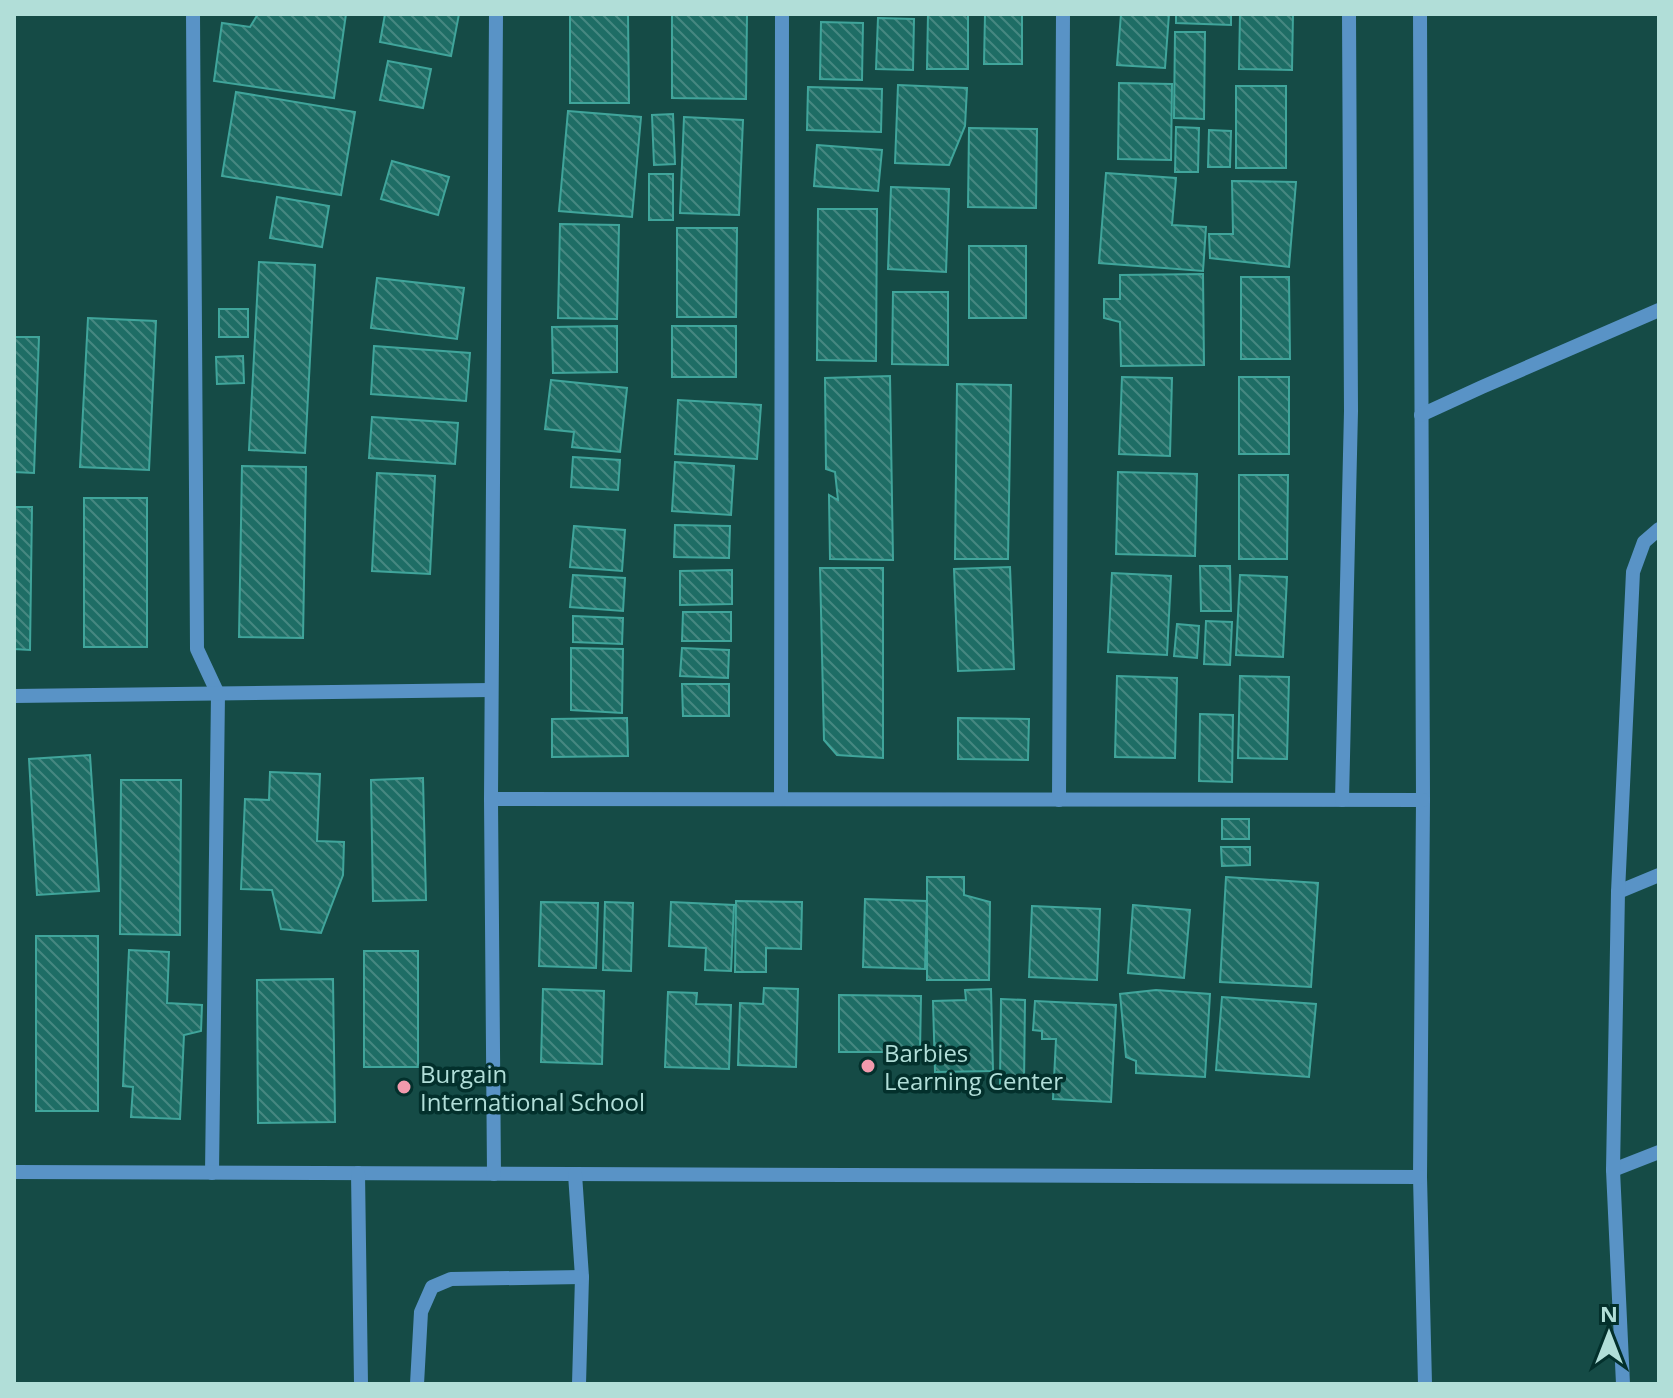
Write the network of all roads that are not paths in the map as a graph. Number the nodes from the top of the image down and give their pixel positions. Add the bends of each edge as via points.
1 (193, 14) edge
2 (496, 14) edge
3 (782, 14) edge
4 (1063, 14) edge
5 (1349, 14) edge
6 (1420, 14) edge
7 (1659, 310) edge
8 (1421, 415) junction
9 (1659, 529) edge
10 (491, 690) junction
11 (218, 694) junction
12 (14, 696) edge
13 (491, 799) junction
14 (781, 799) junction
15 (1059, 800) junction
16 (1342, 800) junction
17 (1423, 800) junction
18 (1659, 875) edge
19 (1618, 892) junction
20 (1659, 1152) edge
21 (1613, 1170) junction
22 (14, 1172) edge
23 (212, 1173) junction
24 (358, 1173) junction
25 (494, 1174) junction
26 (575, 1174) junction
27 (1420, 1177) junction
28 (582, 1277) junction
29 (361, 1384) edge
30 (417, 1384) edge
31 (579, 1384) edge
32 (1425, 1384) edge
33 (1623, 1384) edge

1 - 11 street via 197,649
2 - 10 street
3 - 14 street
4 - 15 street
5 - 16 street via 1351,411
6 - 8 street
7 - 8 street
8 - 17 street
9 - 19 street via 1644,542 1633,572
10 - 11 street
10 - 13 street
11 - 12 street
11 - 23 street
13 - 14 street
13 - 25 street
14 - 15 street
15 - 16 street
16 - 17 street
17 - 27 street
18 - 19 street
19 - 21 street
20 - 21 street
21 - 33 street
22 - 23 street
23 - 24 street
24 - 25 street
24 - 29 street
25 - 26 street
26 - 27 street
26 - 28 street
27 - 32 street
28 - 30 street via 451,1279 432,1287 421,1312
28 - 31 street

